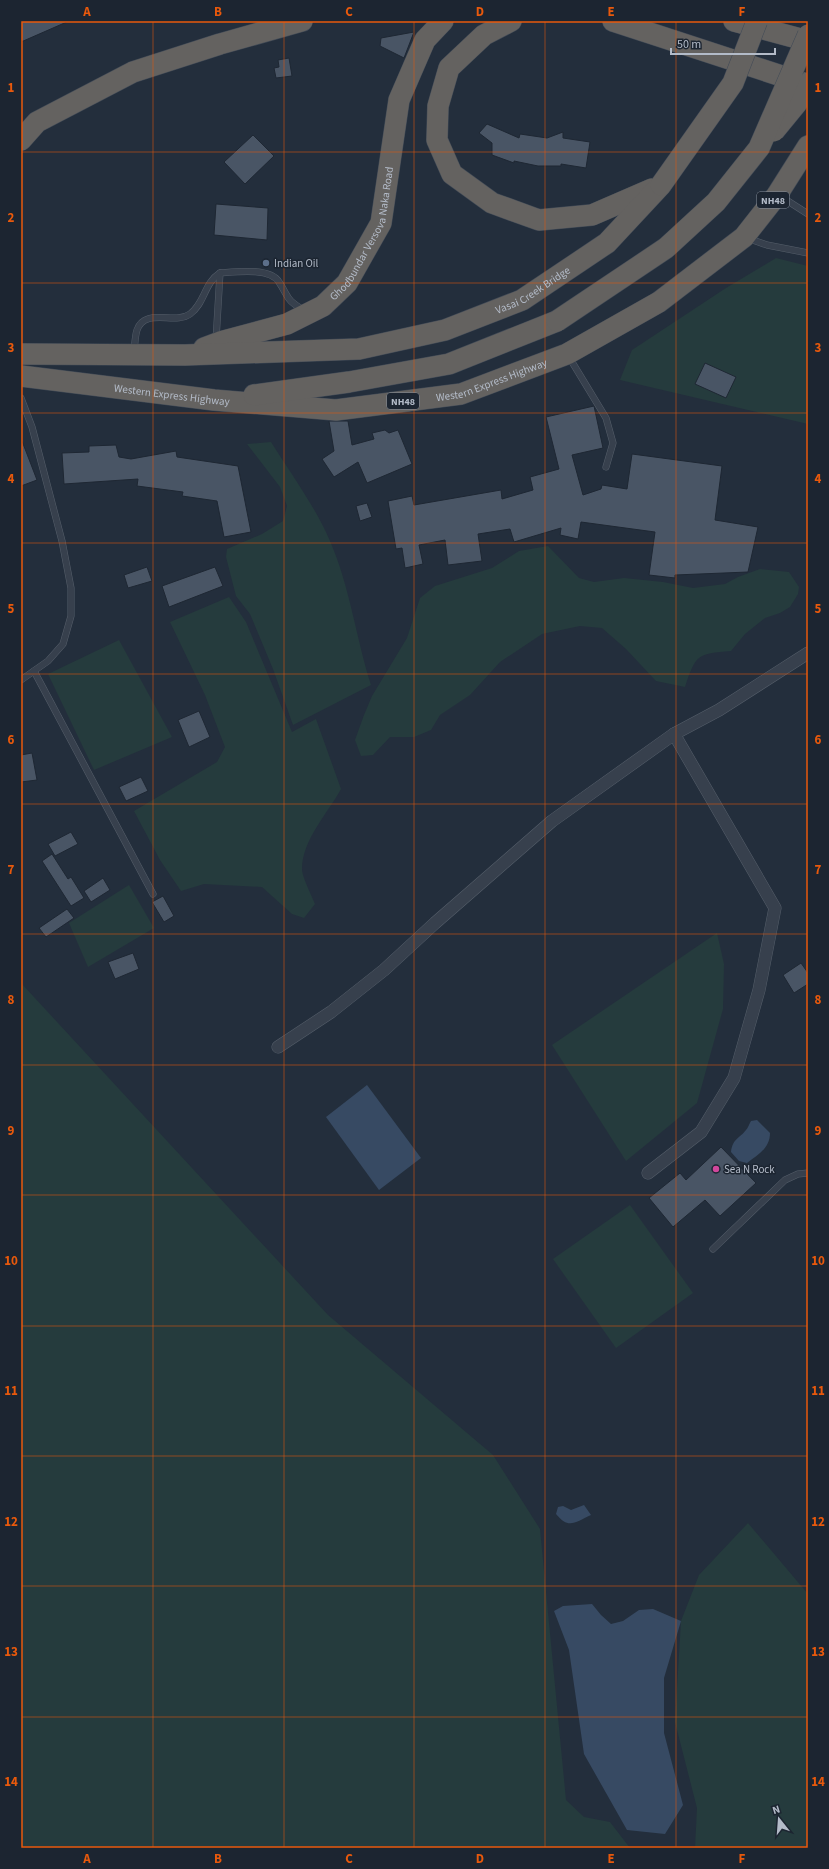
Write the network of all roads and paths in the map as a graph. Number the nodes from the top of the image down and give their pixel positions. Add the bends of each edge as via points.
1 (302, 21) edge
2 (443, 21) edge
3 (511, 21) edge
4 (613, 21) edge
5 (734, 21) edge
6 (757, 21) edge
7 (808, 35) edge
8 (808, 41) edge
9 (808, 84) edge
10 (21, 140) edge
11 (808, 146) edge
12 (759, 148) junction
13 (661, 185) junction
14 (777, 195) junction
15 (808, 214) edge
16 (744, 237) junction
17 (808, 253) edge
18 (220, 273) junction
19 (308, 313) junction
20 (216, 343) junction
21 (21, 354) edge
22 (567, 354) junction
23 (134, 355) junction
24 (185, 355) junction
25 (21, 376) edge
26 (21, 398) edge
27 (214, 400) junction
28 (606, 467) dead end
29 (808, 653) edge
30 (34, 671) junction
31 (21, 680) edge
32 (674, 734) junction
33 (153, 894) dead end
34 (278, 1047) dead end
35 (648, 1173) dead end
36 (808, 1174) edge
37 (713, 1249) dead end

1 - 10 highway via 133,72 37,122
2 - 19 highway, Ghodbundar Versova Naka Road via 425,40 399,100 381,223 347,283 323,306
3 - 13 highway via 484,35 449,68 438,106 437,140 452,174 492,203 539,220 592,215
4 - 9 highway
5 - 8 highway
6 - 13 highway, Vasai Creek Bridge, bridge via 733,83
7 - 12 highway, bridge
9 - 12 highway, bridge via 798,103
11 - 14 highway, Western Express Highway / NH48
12 - 27 highway, bridge via 716,202 666,248 557,321 449,364 349,382
13 - 24 highway, Vasai Creek Bridge via 607,243 522,300 445,330 359,349
14 - 15 lane
14 - 16 highway, Western Express Highway / NH48
16 - 17 lane via 767,245
16 - 22 highway, Western Express Highway / NH48 via 659,302
18 - 19 lane via 265,272 278,280 291,303
18 - 20 lane
18 - 23 lane via 211,279 198,306 189,315 180,318 156,317 144,321 137,329
19 - 20 highway, Ghodbundar Versova Naka Road via 287,324
20 - 24 highway, Ghodbundar Versova Naka Road
21 - 23 highway
22 - 27 highway, Western Express Highway / NH48 via 462,394 336,410
22 - 28 lane via 606,418 614,443
23 - 24 highway
25 - 27 highway, Western Express Highway / NH48
26 - 30 lane via 32,427 62,541 71,588 71,616 63,644 48,661
29 - 32 street via 719,710
30 - 31 lane
30 - 33 lane
32 - 34 street via 552,821 384,970 331,1012
32 - 35 street via 775,908 759,990 734,1078 701,1132
36 - 37 lane via 798,1174 785,1180

